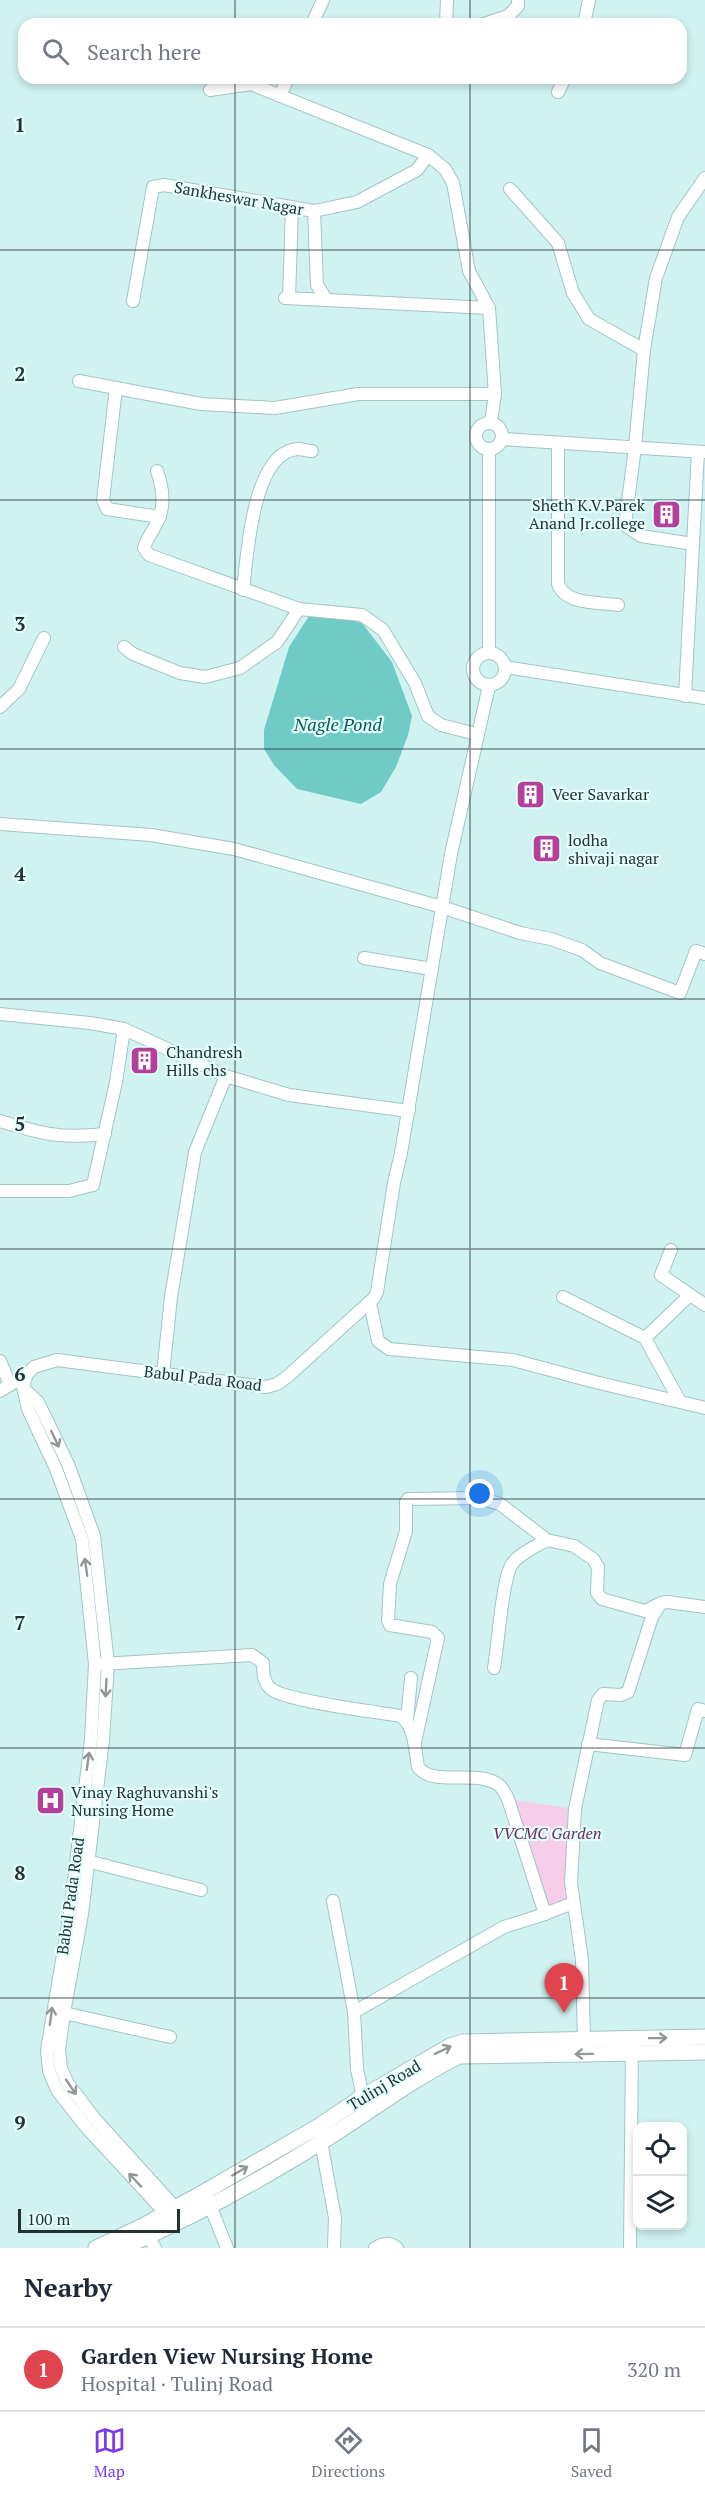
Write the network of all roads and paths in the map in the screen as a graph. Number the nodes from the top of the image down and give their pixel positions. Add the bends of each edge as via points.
1 (323, 0) edge
2 (447, 0) edge
3 (518, 0) edge
4 (589, 0) edge
5 (315, 18) edge
6 (446, 18) edge
7 (502, 18) edge
8 (585, 18) edge
9 (285, 84) edge
10 (562, 84) edge
11 (210, 90) dead end
12 (558, 92) dead end
13 (280, 96) junction
14 (428, 155) junction
15 (705, 178) edge
16 (510, 189) dead end
17 (292, 207) junction
18 (314, 211) junction
19 (292, 227) junction
20 (315, 228) junction
21 (326, 299) junction
22 (133, 301) dead end
23 (489, 308) junction
24 (644, 350) junction
25 (79, 381) dead end
26 (116, 388) junction
27 (495, 394) junction
28 (491, 422) junction
29 (502, 439) junction
30 (558, 443) junction
31 (635, 447) junction
32 (489, 449) junction
33 (312, 451) dead end
34 (701, 452) edge
35 (157, 471) dead end
36 (160, 517) junction
37 (693, 544) junction
38 (243, 590) junction
39 (618, 605) dead end
40 (299, 609) junction
41 (44, 638) dead end
42 (124, 647) dead end
43 (489, 653) junction
44 (505, 666) junction
45 (489, 686) junction
46 (685, 696) junction
47 (705, 698) edge
48 (0, 707) edge
49 (476, 734) junction
50 (0, 824) edge
51 (442, 907) junction
52 (705, 954) edge
53 (364, 958) dead end
54 (432, 969) junction
55 (0, 1014) edge
56 (124, 1029) junction
57 (226, 1077) junction
58 (409, 1111) junction
59 (0, 1121) edge
60 (105, 1134) junction
61 (0, 1191) edge
62 (671, 1250) dead end
63 (690, 1294) junction
64 (563, 1297) dead end
65 (370, 1302) junction
66 (705, 1305) edge
67 (645, 1338) junction
68 (0, 1361) edge
69 (27, 1374) junction
70 (163, 1374) junction
71 (5, 1388) edge
72 (680, 1400) junction
73 (705, 1407) edge
74 (547, 1540) junction
75 (661, 1603) junction
76 (705, 1607) edge
77 (101, 1664) junction
78 (495, 1668) dead end
79 (411, 1678) dead end
80 (705, 1711) edge
81 (406, 1720) junction
82 (588, 1744) junction
83 (415, 1746) junction
84 (87, 1861) junction
85 (201, 1890) dead end
86 (333, 1901) dead end
87 (573, 1903) junction
88 (545, 1914) junction
89 (66, 1967) junction
90 (354, 2012) junction
91 (64, 2013) junction
92 (170, 2037) dead end
93 (705, 2037) edge
94 (584, 2040) junction
95 (632, 2045) junction
96 (705, 2052) edge
97 (362, 2097) junction
98 (368, 2112) junction
99 (319, 2126) junction
100 (322, 2142) junction
101 (207, 2199) junction
102 (175, 2215) junction
103 (149, 2237) edge
104 (96, 2248) edge
105 (121, 2248) edge
106 (227, 2248) edge
107 (334, 2248) edge
108 (375, 2248) edge
109 (397, 2248) edge
110 (630, 2248) edge

1 - 5 street
2 - 6 street
3 - 7 street via 518,6
4 - 8 street
9 - 13 street
10 - 12 street
11 - 13 street via 251,84
13 - 14 street
14 - 18 street via 417,170 357,202
14 - 23 street via 445,169 453,183 469,270
15 - 24 street via 678,217 656,278
16 - 24 street via 558,243 573,294 589,319
17 - 18 street, Sankheswar Nagar
17 - 19 street
17 - 22 street, Sankheswar Nagar via 164,185 153,187
18 - 20 street, Sankheswar Nagar
19 - 20 street
19 - 21 street via 287,298
20 - 21 street, Sankheswar Nagar via 317,285
21 - 23 street
23 - 27 street
24 - 31 street
25 - 26 street
26 - 27 street via 201,404 275,408 358,394
26 - 36 street via 103,500 107,509
27 - 28 street
28 - 29 street via 499,426
28 - 32 street via 479,427 476,435 481,446
29 - 30 street
29 - 32 street
30 - 31 street
30 - 39 street via 558,584 561,592 573,599
31 - 34 street
31 - 37 street via 626,526 640,536
32 - 43 street
33 - 38 street via 298,449 280,456 261,484 252,516
34 - 37 street
35 - 36 street via 163,486
36 - 38 street via 144,548 149,555
37 - 46 street
38 - 40 street
40 - 42 street via 277,642 240,668 205,677 180,673
40 - 49 street via 363,615 383,630 415,683 428,716 441,725
41 - 48 street via 19,689
43 - 44 street via 499,657
43 - 45 street via 479,656 472,669 475,678
44 - 45 street via 503,678
44 - 46 street
45 - 49 street
46 - 47 street
49 - 51 street
50 - 51 street via 152,835 234,849
51 - 52 street via 582,950 600,963 680,993 696,951
51 - 54 street
53 - 54 street
54 - 58 street
55 - 56 street
56 - 57 street
56 - 60 street
57 - 58 street via 289,1095
57 - 70 street via 195,1152 171,1297
58 - 65 street via 377,1292
59 - 60 street via 48,1136
60 - 61 street via 93,1185 69,1191
62 - 63 street via 661,1275
63 - 66 street
63 - 67 street
64 - 67 street
65 - 70 street, Babul Pada Road via 277,1384 266,1387
65 - 72 street via 378,1341 389,1349 513,1360
67 - 72 street
68 - 71 street
69 - 70 street, Babul Pada Road via 57,1360
69 - 71 street
69 - 77 street, Babul Pada Road via 25,1390 38,1402 68,1464 94,1536 100,1579
72 - 73 street
74 - 75 street via 574,1546 593,1559 598,1567 597,1593 602,1599 645,1611
74 - 78 street via 511,1565 505,1584
74 - 83 street via 500,1504 479,1498 414,1497 405,1502 406,1531 390,1584 388,1620 397,1628 432,1632 438,1638
75 - 76 street
75 - 82 street via 652,1617 630,1688 625,1694 601,1696
77 - 81 street via 252,1655 263,1663 264,1680 271,1689 295,1698
77 -> 84 street, Babul Pada Road via 103,1740
89 -> 77 street, Babul Pada Road
79 - 81 street
80 - 82 street via 698,1709 685,1755
81 - 83 street
82 - 87 street via 575,1809
83 - 88 street via 422,1772 500,1786 508,1799
84 - 85 street
84 - 89 street, Babul Pada Road via 82,1914
86 - 90 street
87 - 88 street
87 - 94 street via 582,1960
88 - 90 street via 504,1927
89 - 91 street, Babul Pada Road
102 -> 89 street, Babul Pada Road via 86,2127 57,2090 49,2071 47,2050
90 - 97 street
91 - 92 street
91 -> 102 street, Babul Pada Road via 59,2050 68,2084
95 -> 93 main road, Tulinj Road
94 - 95 main road, Tulinj Road
97 -> 94 main road, Tulinj Road via 438,2052 463,2042
95 - 96 main road, Tulinj Road
95 -> 98 main road, Tulinj Road via 459,2056
95 - 110 street
97 - 98 street
97 - 99 main road, Tulinj Road
98 - 100 main road, Tulinj Road
99 - 100 street
101 -> 99 main road, Tulinj Road
100 - 101 main road, Tulinj Road
100 - 107 street via 335,2218
101 - 102 main road, Tulinj Road
101 - 106 street
102 - 103 main road, Tulinj Road
103 - 104 main road, Tulinj Road
103 - 105 main road, Tulinj Road
108 - 109 street via 382,2243

